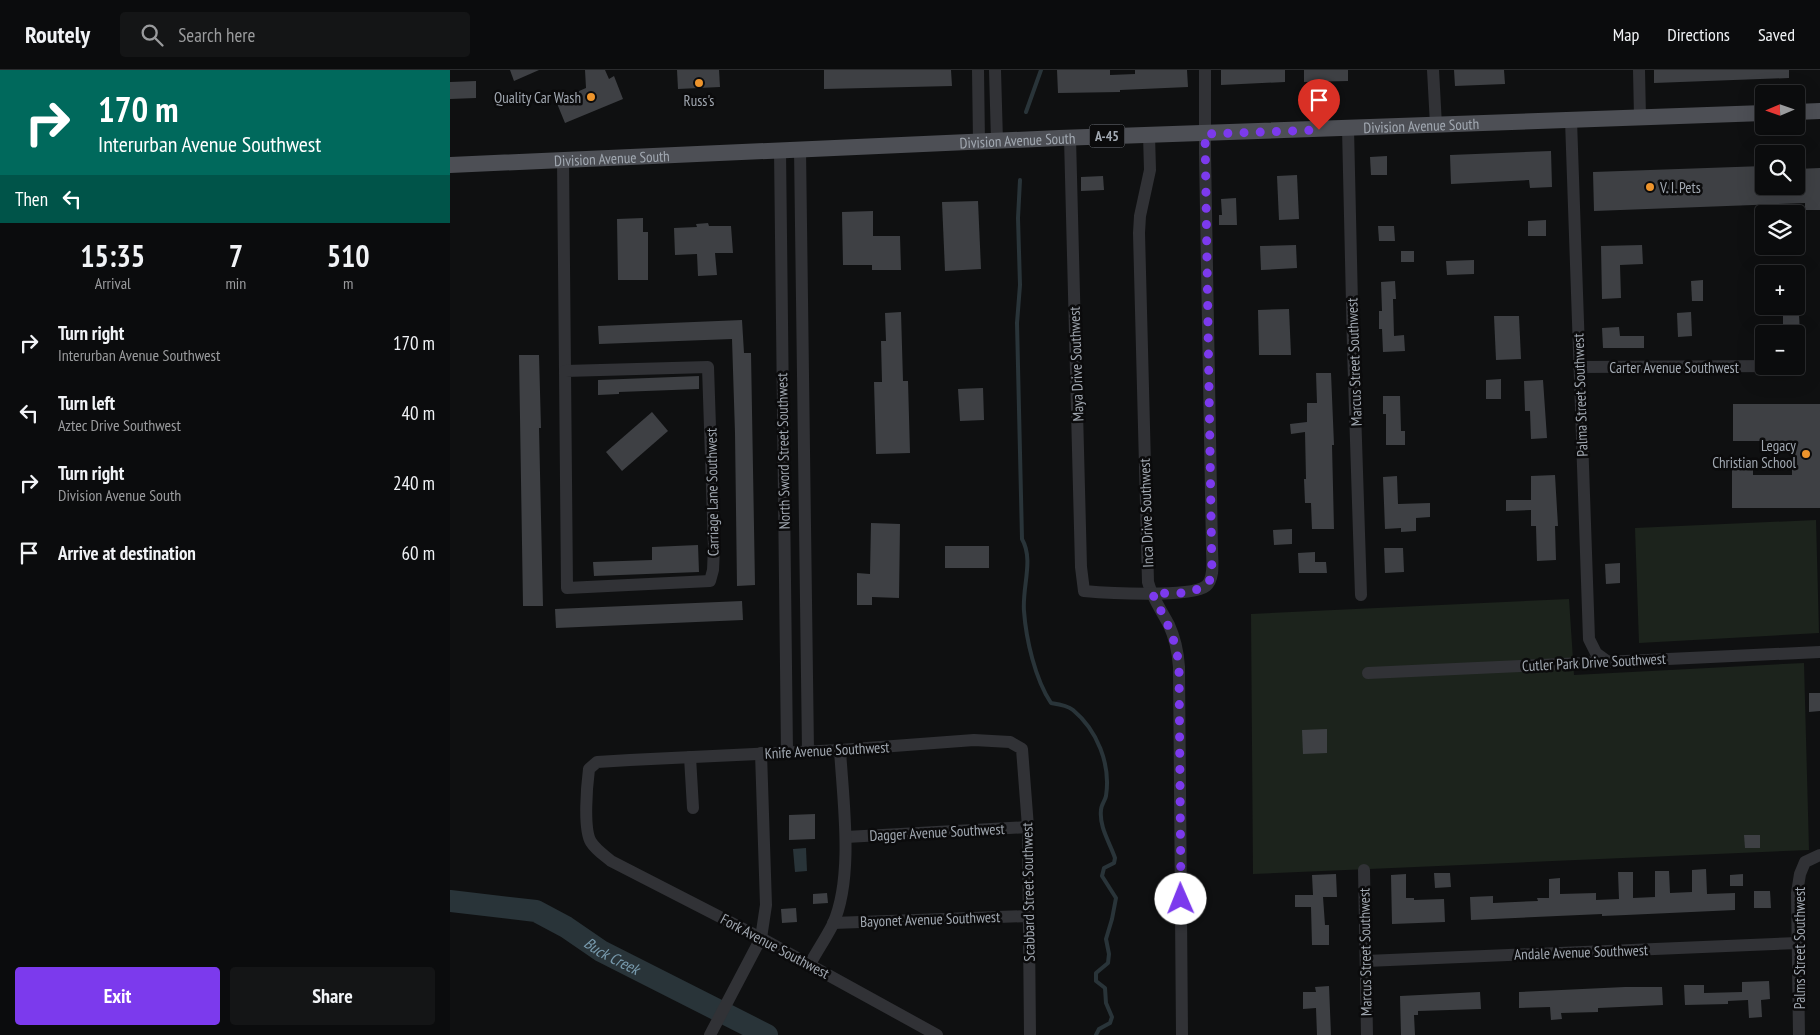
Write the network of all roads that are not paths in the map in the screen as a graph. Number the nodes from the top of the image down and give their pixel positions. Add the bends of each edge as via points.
1 (978, 70) edge
2 (995, 70) edge
3 (1205, 70) edge
4 (1433, 70) edge
5 (1638, 70) edge
6 (1820, 111) edge
7 (1805, 112) edge
8 (1755, 113) edge
9 (1640, 118) junction
10 (1571, 120) junction
11 (1436, 125) junction
12 (1348, 128) junction
13 (1205, 134) junction
14 (1149, 135) junction
15 (1070, 138) junction
16 (997, 141) junction
17 (979, 142) junction
18 (800, 149) junction
19 (780, 150) junction
20 (563, 160) junction
21 (450, 165) edge
22 (1755, 366) edge
23 (1579, 367) junction
24 (565, 371) junction
25 (1152, 593) junction
26 (1361, 595) dead end
27 (1820, 652) edge
28 (1608, 661) junction
29 (1368, 674) dead end
30 (1022, 749) joint
31 (840, 750) junction
32 (808, 751) junction
33 (787, 752) junction
34 (760, 753) junction
35 (690, 757) junction
36 (630, 760) joint
37 (693, 808) dead end
38 (1028, 827) junction
39 (846, 836) junction
40 (1820, 855) edge
41 (1364, 870) dead end
42 (1028, 916) junction
43 (833, 923) junction
44 (761, 938) junction
45 (1797, 944) junction
46 (1366, 961) junction
47 (810, 964) junction
48 (710, 1035) edge
49 (937, 1035) edge
50 (1030, 1035) edge
51 (1182, 1035) edge
52 (1366, 1035) edge
53 (1799, 1035) edge

1 - 17 street
2 - 16 street
3 - 13 street
4 - 11 street
5 - 9 street
6 - 7 main road
8 - 9 main road, Division Avenue South / A-45
9 - 10 main road, Division Avenue South / A-45
10 - 11 main road, Division Avenue South / A-45
10 - 23 street, Palma Street Southwest
11 - 12 main road, Division Avenue South / A-45
12 - 13 main road, Division Avenue South / A-45
12 - 26 street, Marcus Street Southwest
13 - 14 main road, Division Avenue South / A-45
13 - 25 street via 1212,577 1206,586 1193,591
14 - 15 main road, Division Avenue South / A-45
14 - 25 street, Inca Drive Southwest via 1150,170 1139,233 1148,582
15 - 16 main road, Division Avenue South / A-45
15 - 25 street, Maya Drive Southwest via 1084,591
16 - 17 main road, Division Avenue South / A-45
17 - 18 main road, Division Avenue South / A-45
18 - 19 main road, Division Avenue South / A-45
18 - 32 street, North Sword Street Southwest
19 - 20 main road, Division Avenue South / A-45
19 - 33 street, North Sword Street Southwest
20 - 21 main road, Division Avenue South / A-45
20 - 24 street, Carriage Lane Southwest
22 - 23 street, Carter Avenue Southwest
23 - 28 street, Palma Street Southwest via 1589,639 1596,653
24 - 24 street, Carriage Lane Southwest via 567,588 710,581 714,547 708,367
25 - 51 street, Inca Drive Southwest via 1170,626 1179,667
27 - 28 street, Cutler Park Drive Southwest
28 - 29 street, Cutler Park Drive Southwest
30 - 31 street, Knife Avenue Southwest via 1010,742 974,740
30 - 38 street, Scabbard Street Southwest
31 - 32 street, Knife Avenue Southwest
31 - 39 street
32 - 33 street, Knife Avenue Southwest
33 - 34 street, Knife Avenue Southwest
34 - 35 street, Knife Avenue Southwest
34 - 44 street via 766,905
35 - 36 street, Knife Avenue Southwest
35 - 37 street
36 - 44 street, Fork Avenue Southwest via 598,762 589,769 587,817 590,841 611,861
38 - 39 street, Dagger Avenue Southwest
38 - 42 street, Scabbard Street Southwest
39 - 43 street via 840,899
40 - 45 street, Palms Street Southwest via 1805,862 1800,874
41 - 46 street, Marcus Street Southwest
42 - 43 street, Bayonet Avenue Southwest
42 - 50 street, Scabbard Street Southwest
43 - 47 street
44 - 47 street, Fork Avenue Southwest
44 - 48 street
45 - 46 street, Andale Avenue Southwest
45 - 53 street, Palms Street Southwest
46 - 52 street, Marcus Street Southwest
47 - 49 street, Fork Avenue Southwest

